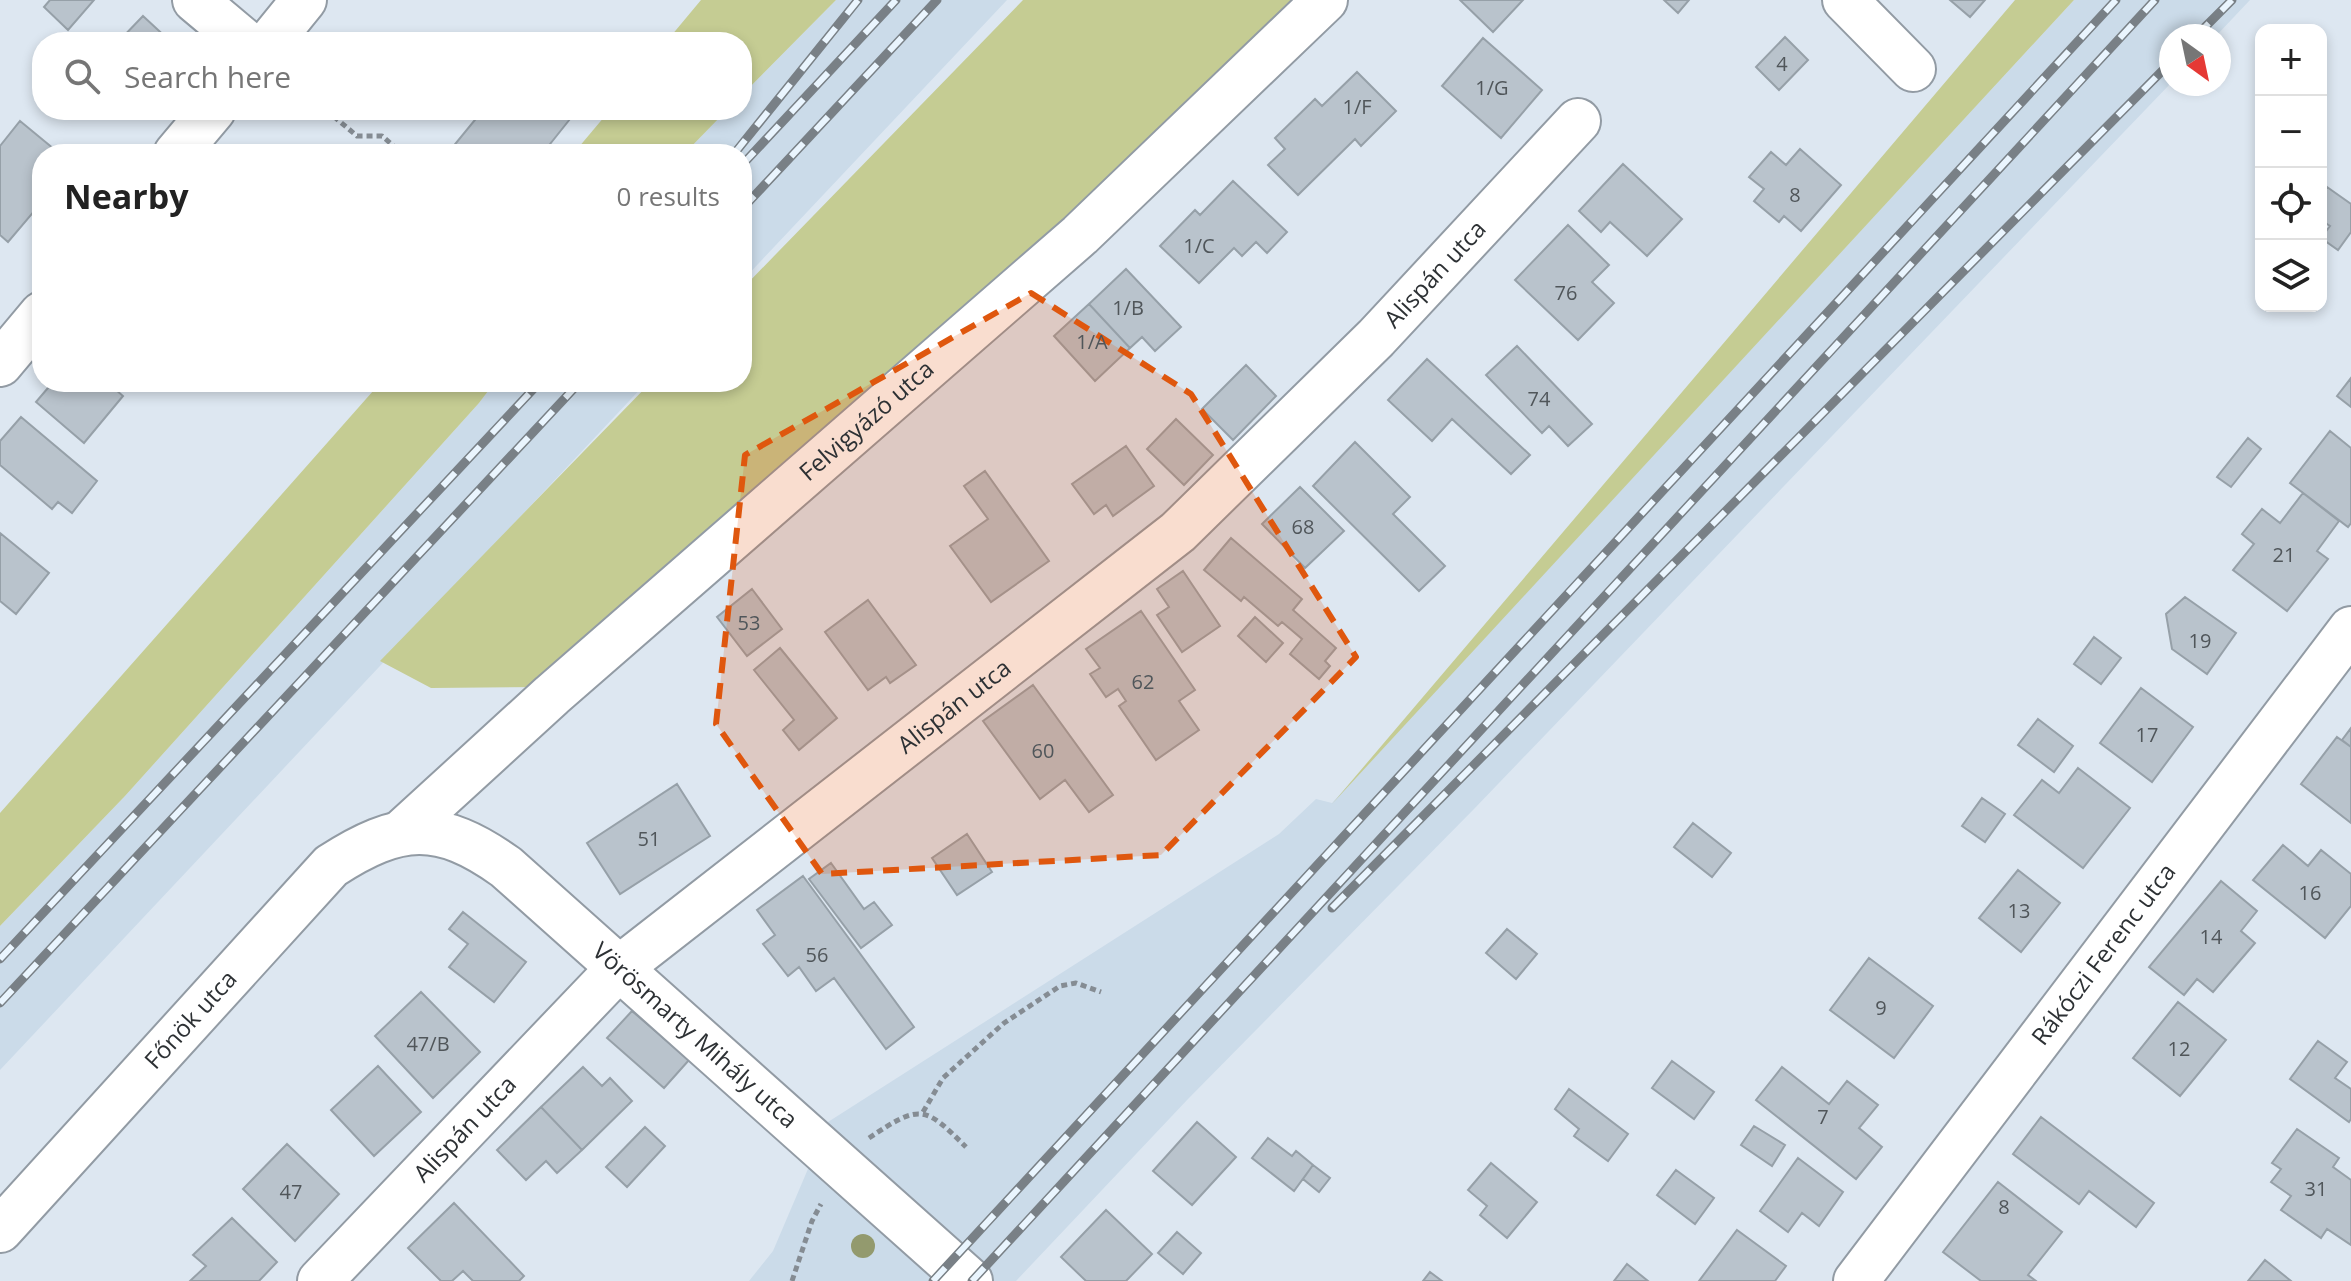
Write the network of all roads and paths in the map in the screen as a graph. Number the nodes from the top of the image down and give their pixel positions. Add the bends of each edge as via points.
1 (195, 0) edge
2 (304, 0) edge
3 (1325, 0) edge
4 (1845, 0) edge
5 (233, 32) edge
6 (278, 32) edge
7 (1913, 69) dead end
8 (205, 120) edge
9 (338, 120) edge
10 (1578, 121) dead end
11 (184, 144) edge
12 (391, 144) edge
13 (32, 326) edge
14 (0, 364) edge
15 (2351, 629) edge
16 (401, 833) junction
17 (618, 969) junction
18 (1101, 992) dead end
19 (923, 1112) junction
20 (966, 1147) dead end
21 (843, 1166) junction
22 (0, 1230) edge
23 (320, 1281) edge
24 (792, 1281) edge
25 (970, 1281) edge
26 (1856, 1281) edge

1 - 5 street
2 - 6 street
3 - 16 street, Felvigyázó utca via 1080,235
4 - 7 street
8 - 11 street
9 - 12 path via 357,136 382,136
10 - 17 street, Alispán utca via 1376,338 1178,532
13 - 14 street
15 - 26 street, Rákóczi Ferenc utca
16 - 17 street, Vörösmarty Mihály utca via 432,832 482,850
16 - 22 street, Főnök utca via 361,847 331,866
17 - 21 street, Vörösmarty Mihály utca
17 - 23 street, Alispán utca
18 - 19 path via 1076,983 1060,986 1004,1023 943,1078
19 - 20 path via 937,1118
19 - 21 path via 898,1118 866,1140
21 - 24 path via 812,1221
21 - 25 street, Vörösmarty Mihály utca

